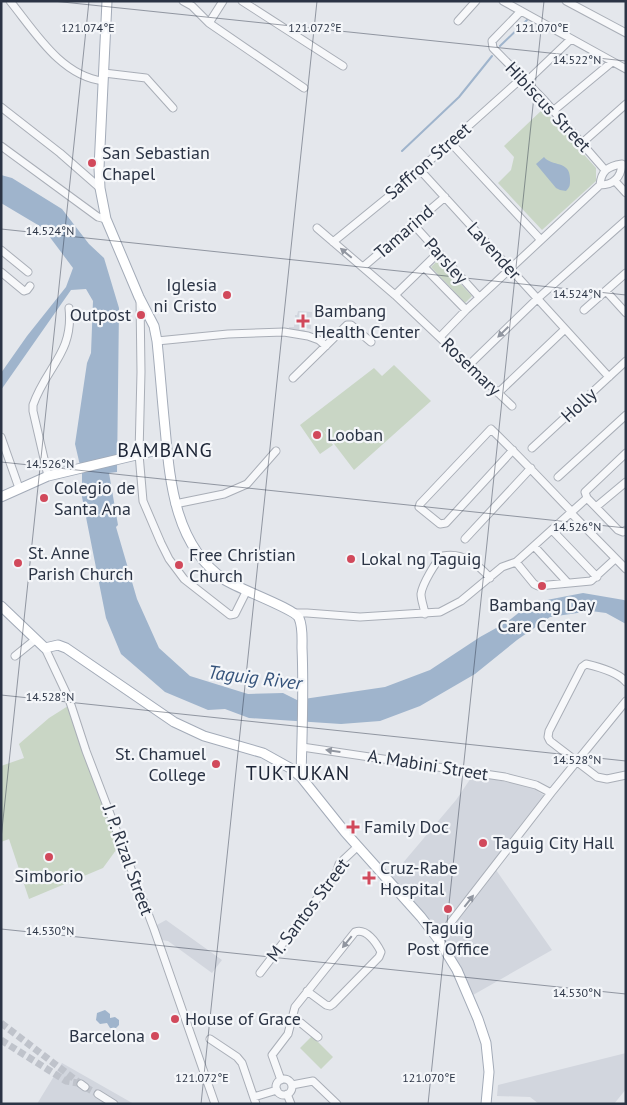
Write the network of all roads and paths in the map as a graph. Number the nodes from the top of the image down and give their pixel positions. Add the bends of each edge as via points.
1 (10, 1) edge
2 (107, 1) edge
3 (183, 1) edge
4 (223, 1) edge
5 (242, 1) edge
6 (476, 1) edge
7 (503, 1) edge
8 (566, 1) edge
9 (521, 11) junction
10 (458, 21) dead end
11 (209, 23) junction
12 (626, 33) edge
13 (571, 39) junction
14 (612, 62) junction
15 (343, 66) dead end
16 (626, 69) edge
17 (104, 77) junction
18 (524, 80) junction
19 (304, 88) dead end
20 (626, 104) edge
21 (1, 107) edge
22 (173, 108) dead end
23 (553, 111) junction
24 (450, 142) junction
25 (582, 143) junction
26 (1, 146) edge
27 (624, 162) edge
28 (420, 170) junction
29 (605, 170) junction
30 (615, 181) junction
31 (600, 185) junction
32 (100, 188) junction
33 (626, 193) edge
34 (445, 197) junction
35 (106, 219) junction
36 (626, 220) edge
37 (413, 224) junction
38 (317, 228) dead end
39 (541, 240) junction
40 (333, 242) junction
41 (1, 250) edge
42 (438, 253) junction
43 (363, 267) junction
44 (424, 267) junction
45 (510, 269) junction
46 (1, 272) edge
47 (28, 272) dead end
48 (626, 273) edge
49 (30, 286) dead end
50 (606, 291) junction
51 (396, 295) junction
52 (140, 297) junction
53 (479, 298) junction
54 (537, 299) junction
55 (69, 308) dead end
56 (466, 310) junction
57 (584, 310) dead end
58 (626, 313) edge
59 (564, 330) junction
60 (440, 337) junction
61 (157, 341) junction
62 (371, 342) dead end
63 (326, 346) junction
64 (626, 361) edge
65 (469, 365) junction
66 (609, 377) junction
67 (294, 378) dead end
68 (498, 393) junction
69 (512, 406) dead end
70 (626, 415) edge
71 (1, 437) edge
72 (532, 448) dead end
73 (513, 450) junction
74 (161, 451) junction
75 (276, 451) dead end
76 (139, 454) junction
77 (626, 454) edge
78 (531, 468) junction
79 (48, 476) junction
80 (558, 477) dead end
81 (626, 482) edge
82 (19, 488) junction
83 (1, 497) edge
84 (588, 498) junction
85 (175, 504) junction
86 (596, 507) junction
87 (571, 512) junction
88 (552, 530) junction
89 (626, 530) edge
90 (465, 539) dead end
91 (534, 546) junction
92 (615, 559) junction
93 (516, 562) junction
94 (626, 569) edge
95 (597, 577) junction
96 (490, 578) junction
97 (566, 582) junction
98 (246, 592) junction
99 (1, 606) edge
100 (294, 613) junction
101 (425, 614) junction
102 (36, 639) junction
103 (45, 648) junction
104 (15, 656) dead end
105 (626, 682) edge
106 (626, 701) edge
107 (302, 747) junction
108 (577, 762) junction
109 (626, 775) edge
110 (301, 777) junction
111 (551, 793) junction
112 (358, 847) junction
113 (438, 940) junction
114 (260, 973) dead end
115 (307, 991) junction
116 (292, 1020) junction
117 (318, 1037) dead end
118 (210, 1039) dead end
119 (281, 1080) junction
120 (292, 1085) junction
121 (277, 1090) junction
122 (98, 1094) tunnel mouth
123 (287, 1094) junction
124 (255, 1100) edge
125 (114, 1104) edge
126 (215, 1104) edge
127 (291, 1104) edge
128 (337, 1104) edge
129 (486, 1104) edge

1 - 17 street via 58,60 90,80
2 - 17 main road
3 - 11 street
4 - 11 street
5 - 15 street
6 - 10 street
7 - 9 street
8 - 12 street
9 - 13 street
9 - 18 street, Hibiscus Street via 491,44
11 - 19 street
13 - 14 street
13 - 18 street, Saffron Street
14 - 16 street
14 - 23 street
17 - 22 street via 146,78
17 - 32 main road
18 - 23 street, Hibiscus Street
18 - 24 street, Saffron Street
20 - 25 street
21 - 32 street
23 - 25 street, Hibiscus Street
24 - 28 street, Saffron Street
24 - 39 street
25 - 29 street, Hibiscus Street
26 - 35 street via 98,217
27 - 29 street
27 - 30 street
28 - 34 street, Lavender
28 - 40 street, Saffron Street
29 - 31 street
30 - 31 street
30 - 33 street
31 - 39 street
32 - 35 main road
34 - 37 street, Tamarind
34 - 45 street, Lavender
35 - 52 main road
36 - 54 street
37 - 42 street, Parsley
37 - 43 street, Tamarind
38 - 40 street, Rosemary
39 - 45 street
43 -> 40 street, Rosemary
41 - 47 street
42 - 44 street
42 - 53 street, Parsley
43 - 51 street, Rosemary
44 - 51 street
44 - 56 street
45 - 53 street
45 - 54 street, Lavender
46 - 49 street via 24,291
48 - 50 street
50 - 57 street
50 - 58 street
51 - 60 street, Rosemary
52 - 61 main road via 154,326
52 - 76 street
53 - 56 street
54 - 59 street, Lavender
54 -> 65 street
55 - 79 street via 64,347 33,404
56 - 60 street
59 - 66 street, Lavender
59 - 68 street
60 - 65 street, Rosemary
61 - 63 street via 284,332 308,336
61 - 74 main road
62 - 63 street via 349,325
63 - 67 street
64 - 66 street, Holly
65 - 68 street, Rosemary
66 - 72 street, Holly
68 - 69 street, Rosemary
70 - 80 street
71 - 82 street
73 - 73 street via 446,523 440,524 421,510 420,504 491,429
73 - 78 street
74 - 76 main road
74 - 85 main road
75 - 85 street via 247,484 224,494
76 - 79 main road
76 - 98 street via 143,501 169,559 184,579 230,615 235,614
77 - 84 street via 586,490
78 - 87 street
78 - 90 street
79 - 82 main road
81 - 86 street
82 - 83 main road
84 - 86 street
84 - 87 street
85 - 98 main road via 186,533 202,559 225,580
86 - 89 street via 618,530
87 - 88 street
87 - 92 street
88 - 91 street
88 - 95 street
91 - 93 street
91 - 97 street
92 - 94 street
92 - 95 street
93 - 96 street via 502,567
93 - 97 street via 538,586
95 - 97 street via 591,581
96 - 101 street via 461,601 440,612
96 - 101 street via 471,561 454,555 443,556 422,588
98 - 100 main road
99 - 102 main road, J. P. Rizal Street
100 - 101 street via 360,618
100 - 107 main road via 301,625 304,677
102 - 103 main road, J. P. Rizal Street
102 - 104 street
103 - 110 main road via 63,646 174,722 204,736 264,754
103 - 126 street, J. P. Rizal Street via 69,699
105 - 108 street via 610,671 586,664 582,667 548,737
106 - 108 street
107 - 110 main road
111 -> 107 street, A. Mabini Street via 536,785 505,777
108 - 109 street via 596,777
108 - 111 street
110 - 112 main road
113 -> 111 street
112 - 113 main road
112 - 114 street, M. Santos Street via 339,864 336,874
113 - 129 main road via 457,970 486,1043 489,1072
115 -> 115 street via 326,1005 334,1004 379,957 378,946 365,932 355,932
115 - 116 street via 295,1007
116 - 117 street
116 - 119 street via 288,1034 272,1054
118 - 124 street via 242,1063
119 - 120 street via 288,1080
119 - 121 street
120 - 123 street
120 - 128 street via 313,1081
121 - 123 street
121 - 124 street
122 - 125 street
123 - 127 street

